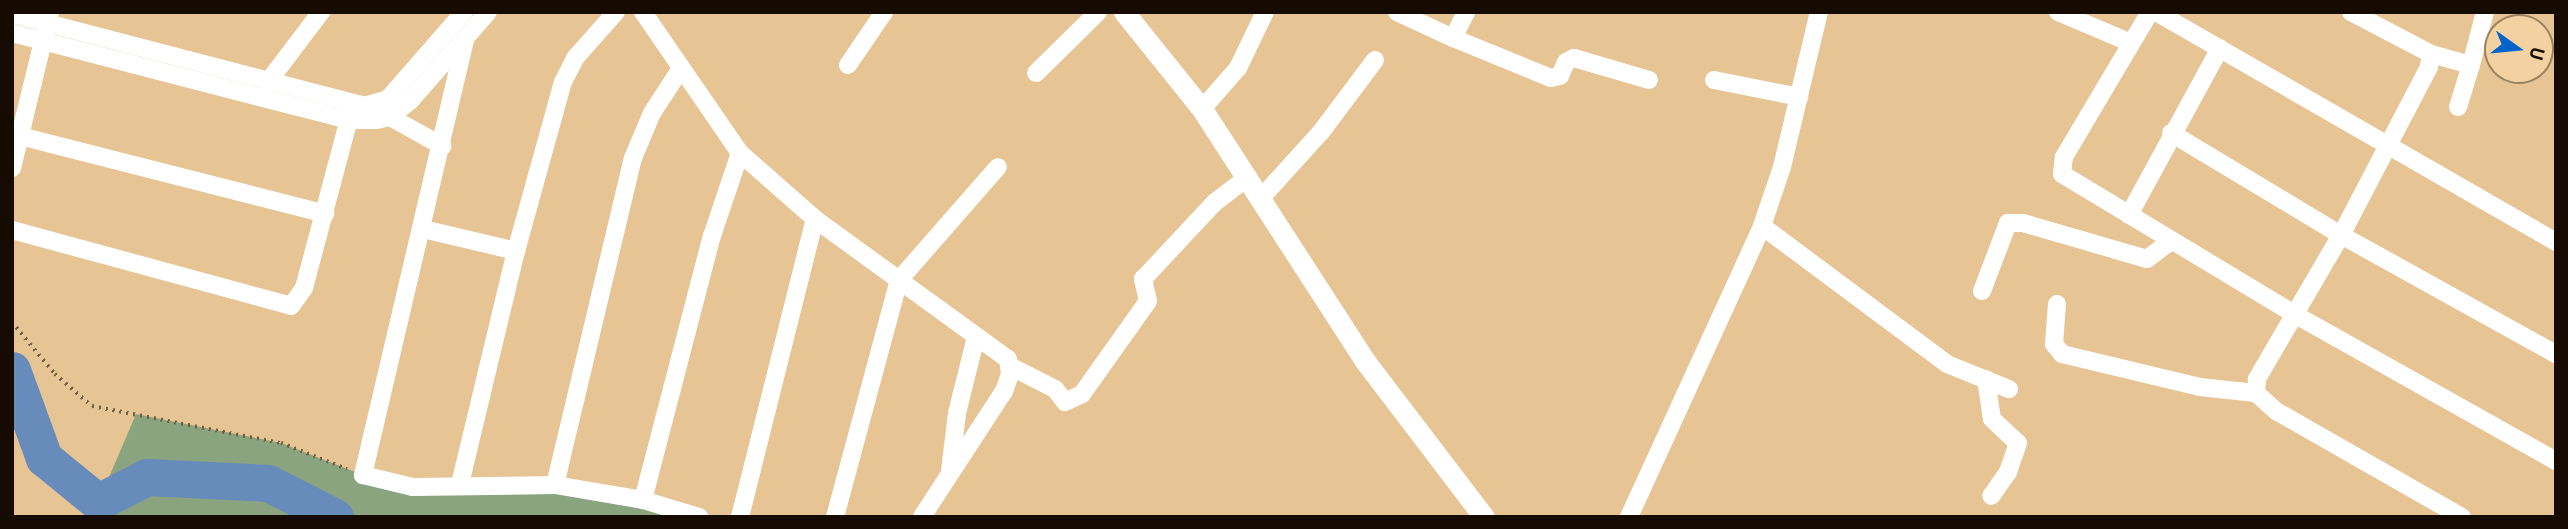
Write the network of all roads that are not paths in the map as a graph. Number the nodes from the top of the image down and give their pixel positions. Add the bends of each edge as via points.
1 (321, 12) edge
2 (464, 12) edge
3 (488, 12) edge
4 (616, 12) edge
5 (643, 12) edge
6 (884, 12) edge
7 (1098, 12) edge
8 (1124, 12) edge
9 (1265, 12) edge
10 (1397, 12) edge
11 (1466, 12) edge
12 (1819, 12) edge
13 (2058, 12) edge
14 (2150, 12) edge
15 (2156, 12) edge
16 (2485, 12) edge
17 (12, 14) edge
18 (2359, 14) edge
19 (47, 26) edge
20 (12, 33) edge
21 (1453, 38) junction
22 (465, 40) junction
23 (2129, 42) junction
24 (2220, 48) junction
25 (2431, 54) junction
26 (1375, 60) dead end
27 (848, 65) dead end
28 (2472, 65) junction
29 (680, 71) junction
30 (1036, 74) dead end
31 (1714, 79) dead end
32 (1649, 80) dead end
33 (268, 82) junction
34 (1800, 97) junction
35 (2458, 107) dead end
36 (1202, 109) junction
37 (350, 112) junction
38 (390, 117) junction
39 (2171, 133) junction
40 (20, 136) junction
41 (2390, 143) junction
42 (442, 146) junction
43 (740, 153) junction
44 (998, 167) dead end
45 (12, 168) edge
46 (1248, 177) junction
47 (1262, 197) junction
48 (325, 214) junction
49 (2129, 215) junction
50 (815, 219) junction
51 (1762, 226) junction
52 (424, 229) junction
53 (12, 230) edge
54 (2341, 235) junction
55 (2171, 241) junction
56 (2556, 242) edge
57 (516, 251) junction
58 (899, 280) junction
59 (1982, 291) dead end
60 (2057, 304) dead end
61 (2294, 314) junction
62 (976, 337) junction
63 (2556, 354) edge
64 (1010, 366) junction
65 (1986, 379) junction
66 (2009, 390) dead end
67 (2256, 394) junction
68 (2556, 461) edge
69 (950, 475) junction
70 (460, 484) junction
71 (555, 485) junction
72 (1991, 496) dead end
73 (643, 500) junction
74 (699, 517) edge
75 (740, 517) edge
76 (835, 517) edge
77 (922, 517) edge
78 (1484, 517) edge
79 (1629, 517) edge
80 (2462, 517) edge

1 - 33 street
2 - 37 street via 388,99
3 - 22 street
4 - 57 street via 569,69
5 - 29 street
6 - 27 street
7 - 30 street
8 - 36 street
9 - 36 street via 1238,68
10 - 21 street
11 - 21 street
12 - 34 street
13 - 23 street
14 - 23 street
15 - 24 street
16 - 28 street
17 - 19 street
18 - 25 street
19 - 20 street
19 - 33 street
19 - 37 street
19 - 40 street
21 - 32 street via 1550,78 1560,76 1566,62 1574,58
22 - 38 street
22 - 42 street
23 - 49 street via 2060,166 2062,174
24 - 39 street
24 - 41 street
25 - 28 street
25 - 41 street via 2423,82
26 - 47 street via 1321,132
28 - 35 street
29 - 43 street
29 - 71 street via 652,113 633,158
31 - 34 street
33 - 37 street
34 - 51 street
36 - 46 street
37 - 38 street
37 - 48 street
38 - 42 street
39 - 49 street
39 - 54 street
40 - 45 street
40 - 48 street
41 - 54 street
41 - 56 street
42 - 52 street
43 - 50 street
43 - 73 street via 712,236
44 - 58 street
46 - 47 street
46 - 64 street via 1214,202 1143,279 1148,302 1082,394 1065,402 1055,389
47 - 78 street via 1365,361
48 - 53 street via 301,297 291,306
49 - 55 street
50 - 58 street
50 - 75 street
51 - 65 street via 1947,364
51 - 79 street
52 - 57 street
52 - 70 street via 363,475 413,487
54 - 61 street
54 - 63 street
55 - 59 street via 2147,259 2023,223 2008,223
55 - 61 street
57 - 70 street
58 - 62 street
58 - 76 street
60 - 67 street via 2054,344 2062,354 2200,387
61 - 67 street via 2258,379
61 - 68 street
62 - 64 street via 1002,354
62 - 69 street via 957,413
64 - 69 street via 1004,391
65 - 66 street
65 - 72 street via 1992,419 2018,443 2008,472
67 - 80 street via 2276,411
69 - 77 street
70 - 71 street
71 - 73 street
73 - 74 street

